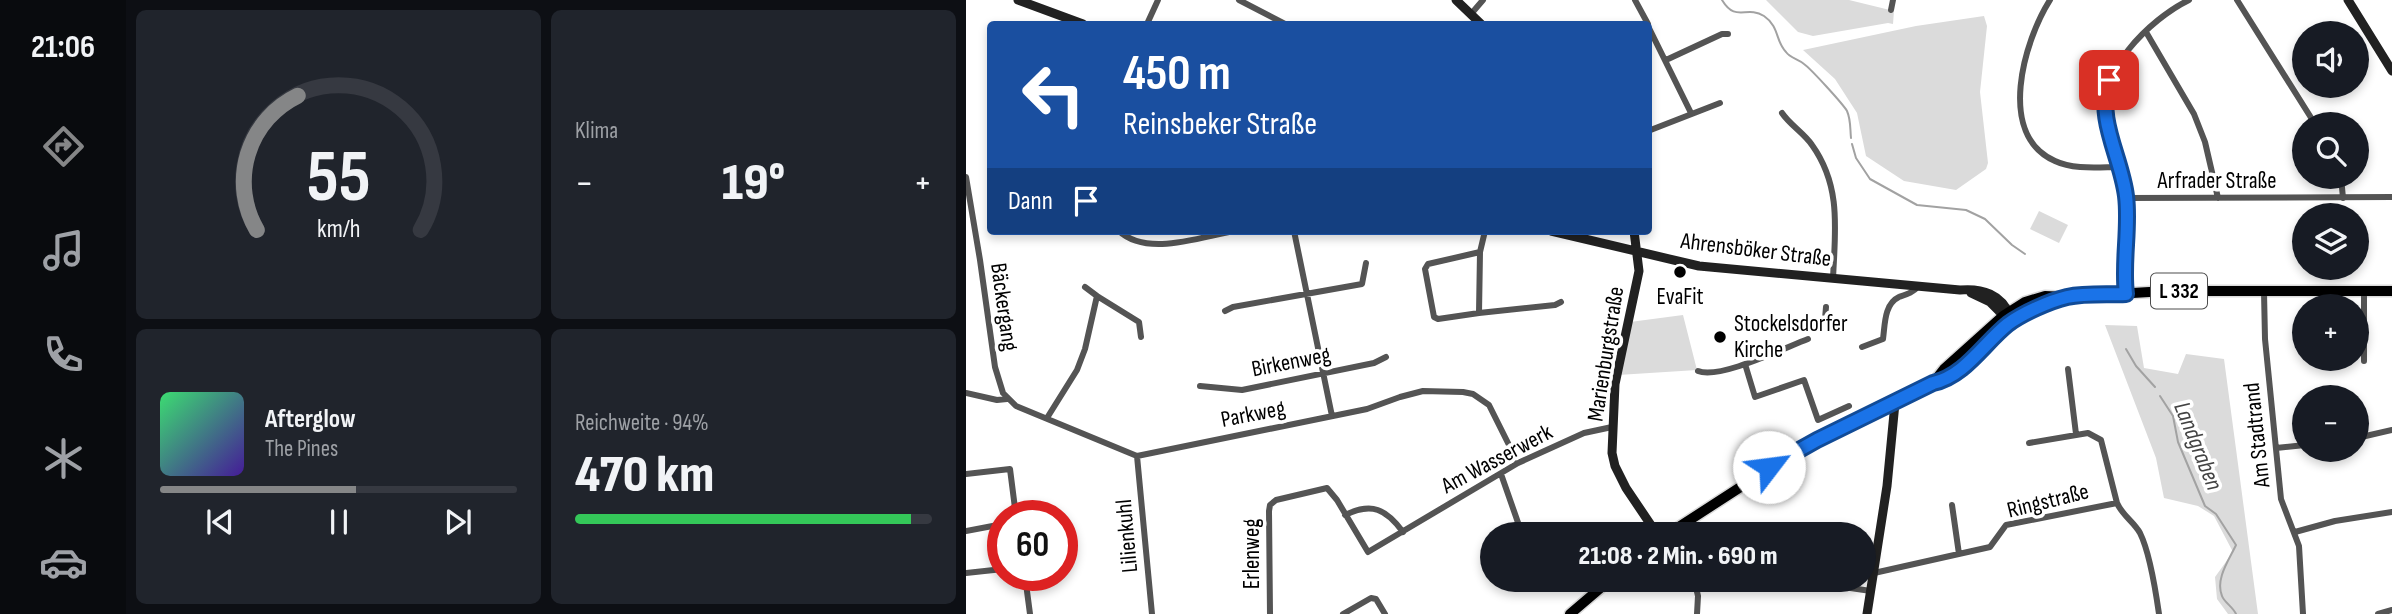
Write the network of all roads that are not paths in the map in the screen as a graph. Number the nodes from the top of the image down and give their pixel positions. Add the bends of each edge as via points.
1 (1018, 0) edge
2 (1158, 0) edge
3 (1239, 0) edge
4 (1455, 0) edge
5 (1483, 0) edge
6 (1635, 0) edge
7 (1894, 0) edge
8 (2050, 0) edge
9 (2189, 0) edge
10 (2237, 0) edge
11 (2348, 0) edge
12 (1891, 10) dead end
13 (1471, 14) junction
14 (1075, 21) edge
15 (1148, 21) edge
16 (1279, 21) edge
17 (1478, 21) edge
18 (1646, 21) edge
19 (2146, 32) junction
20 (1652, 33) edge
21 (1728, 34) dead end
22 (1666, 61) junction
23 (2392, 69) edge
24 (1720, 103) dead end
25 (2307, 112) edge
26 (1691, 113) junction
27 (1782, 113) dead end
28 (1652, 129) edge
29 (2120, 167) junction
30 (966, 177) edge
31 (2342, 189) edge
32 (2392, 197) edge
33 (2126, 198) junction
34 (2218, 198) junction
35 (2343, 198) junction
36 (1125, 235) edge
37 (1213, 235) edge
38 (1295, 235) edge
39 (1484, 235) edge
40 (1568, 235) edge
41 (1629, 235) edge
42 (1633, 235) edge
43 (1617, 246) junction
44 (1638, 252) junction
45 (1480, 253) junction
46 (1366, 263) dead end
47 (1833, 279) junction
48 (1919, 286) junction
49 (1085, 287) dead end
50 (2364, 291) joint
51 (2392, 291) edge
52 (1308, 292) junction
53 (2264, 292) junction
54 (2126, 294) junction
55 (1097, 296) junction
56 (1561, 302) dead end
57 (1826, 307) dead end
58 (1225, 311) dead end
59 (1479, 313) junction
60 (2008, 317) junction
61 (1825, 319) dead end
62 (1141, 337) dead end
63 (1808, 339) dead end
64 (1862, 347) dead end
65 (1386, 357) dead end
66 (1745, 364) junction
67 (2068, 369) dead end
68 (1698, 371) dead end
69 (1324, 374) junction
70 (1200, 386) dead end
71 (966, 393) edge
72 (1007, 399) junction
73 (1895, 403) junction
74 (1850, 406) dead end
75 (1332, 416) junction
76 (1047, 418) junction
77 (1612, 427) junction
78 (2392, 430) edge
79 (2076, 434) junction
80 (2369, 435) edge
81 (2029, 443) dead end
82 (2292, 446) edge
83 (2276, 448) junction
84 (1138, 456) junction
85 (1518, 463) junction
86 (966, 474) edge
87 (1501, 474) junction
88 (1015, 500) edge
89 (2117, 503) junction
90 (1952, 505) dead end
91 (2392, 512) edge
92 (1345, 515) junction
93 (1518, 522) edge
94 (1649, 522) edge
95 (1687, 522) edge
96 (987, 527) edge
97 (966, 531) edge
98 (1403, 532) junction
99 (2295, 532) junction
100 (1368, 552) joint
101 (1959, 554) junction
102 (1876, 559) edge
103 (987, 571) edge
104 (966, 573) edge
105 (1876, 573) edge
106 (1027, 591) edge
107 (1596, 592) edge
108 (1697, 592) edge
109 (1871, 592) edge
110 (2392, 610) edge
111 (1030, 614) edge
112 (1152, 614) edge
113 (1270, 614) edge
114 (1343, 614) edge
115 (1385, 614) edge
116 (1570, 614) edge
117 (1696, 614) edge
118 (1867, 614) edge
119 (2159, 614) edge
120 (2303, 614) edge
121 (2378, 614) edge

1 - 14 main road
2 - 15 street
3 - 16 street
4 - 13 main road
5 - 13 street
6 - 18 street
7 - 12 street
8 - 29 street via 2026,56 2021,98 2025,130 2037,149 2055,162
9 - 19 street
10 - 25 street
11 - 23 main road
13 - 17 main road
19 - 29 street via 2114,69 2105,91 2105,119
19 - 34 street via 2194,114
20 - 22 street
21 - 22 street
22 - 26 street
24 - 26 street
26 - 28 street
27 - 47 street via 1813,145 1829,179 1837,225
29 - 33 street
30 - 72 street, Bäckergang via 990,343
31 - 35 street
32 - 35 street, Arfrader Straße
33 - 34 street, Arfrader Straße
33 - 54 street
34 - 35 street, Arfrader Straße
36 - 37 street via 1140,244 1157,246
38 - 52 street
39 - 45 street
40 - 43 main road, Ahrensböker Straße
41 - 43 main road
42 - 44 main road, Marienburgstraße
43 - 44 main road, Ahrensböker Straße
44 - 47 main road, Ahrensböker Straße via 1709,268
44 - 77 main road, Marienburgstraße via 1639,271 1615,384
45 - 59 street
45 - 59 street via 1428,264 1425,269 1434,317
46 - 52 street via 1362,284
47 - 48 main road, Ahrensböker Straße
48 - 60 main road, Ahrensböker Straße via 1974,293
48 - 64 street via 1888,306 1883,339
49 - 55 street
50 - 51 main road, L 332
50 - 53 main road, L 332
52 - 58 street
52 - 69 street
53 - 54 main road, L 332
53 - 83 street, Am Stadtrand
54 - 60 main road, L 332 via 2045,296 2023,303
55 - 62 street via 1139,322
55 - 76 street via 1086,349
56 - 59 street
57 - 61 street
60 - 73 main road, L 332 via 1958,371
63 - 66 street
65 - 69 street, Birkenweg
66 - 68 street via 1707,375
66 - 74 street via 1755,397 1804,380 1818,420
67 - 79 street
69 - 70 street, Birkenweg via 1242,390
69 - 75 street
71 - 72 street
72 - 76 street
73 - 95 main road, L 332 via 1793,453
73 - 102 main road
75 - 84 street, Parkweg
75 - 85 street, Parkweg via 1423,391 1473,394 1489,405
76 - 84 street
77 - 85 street, Am Wasserwerk via 1584,433
77 - 94 main road, Marienburgstraße via 1615,466
78 - 80 street
79 - 81 street
79 - 89 street via 2088,433 2101,440
82 - 83 street
83 - 99 street, Am Stadtrand via 2281,499
84 - 112 street, Lilienkuhl
85 - 87 street, Am Wasserwerk
86 - 88 street via 1010,469
87 - 93 street
87 - 98 street, Am Wasserwerk
89 - 101 street, Ringstraße via 2006,526 1990,547
89 - 119 street, Ringstraße via 2142,537
90 - 101 street
91 - 99 street
92 - 98 street via 1374,508 1391,517
92 - 100 street, Erlenweg
92 - 113 street, Erlenweg via 1327,488 1270,505
96 - 97 street
98 - 100 street, Am Wasserwerk
99 - 120 street, Am Stadtrand
101 - 105 street, Ringstraße
103 - 104 street
106 - 111 street
107 - 116 main road
108 - 117 street
109 - 118 main road
110 - 121 street
114 - 115 street via 1376,598

